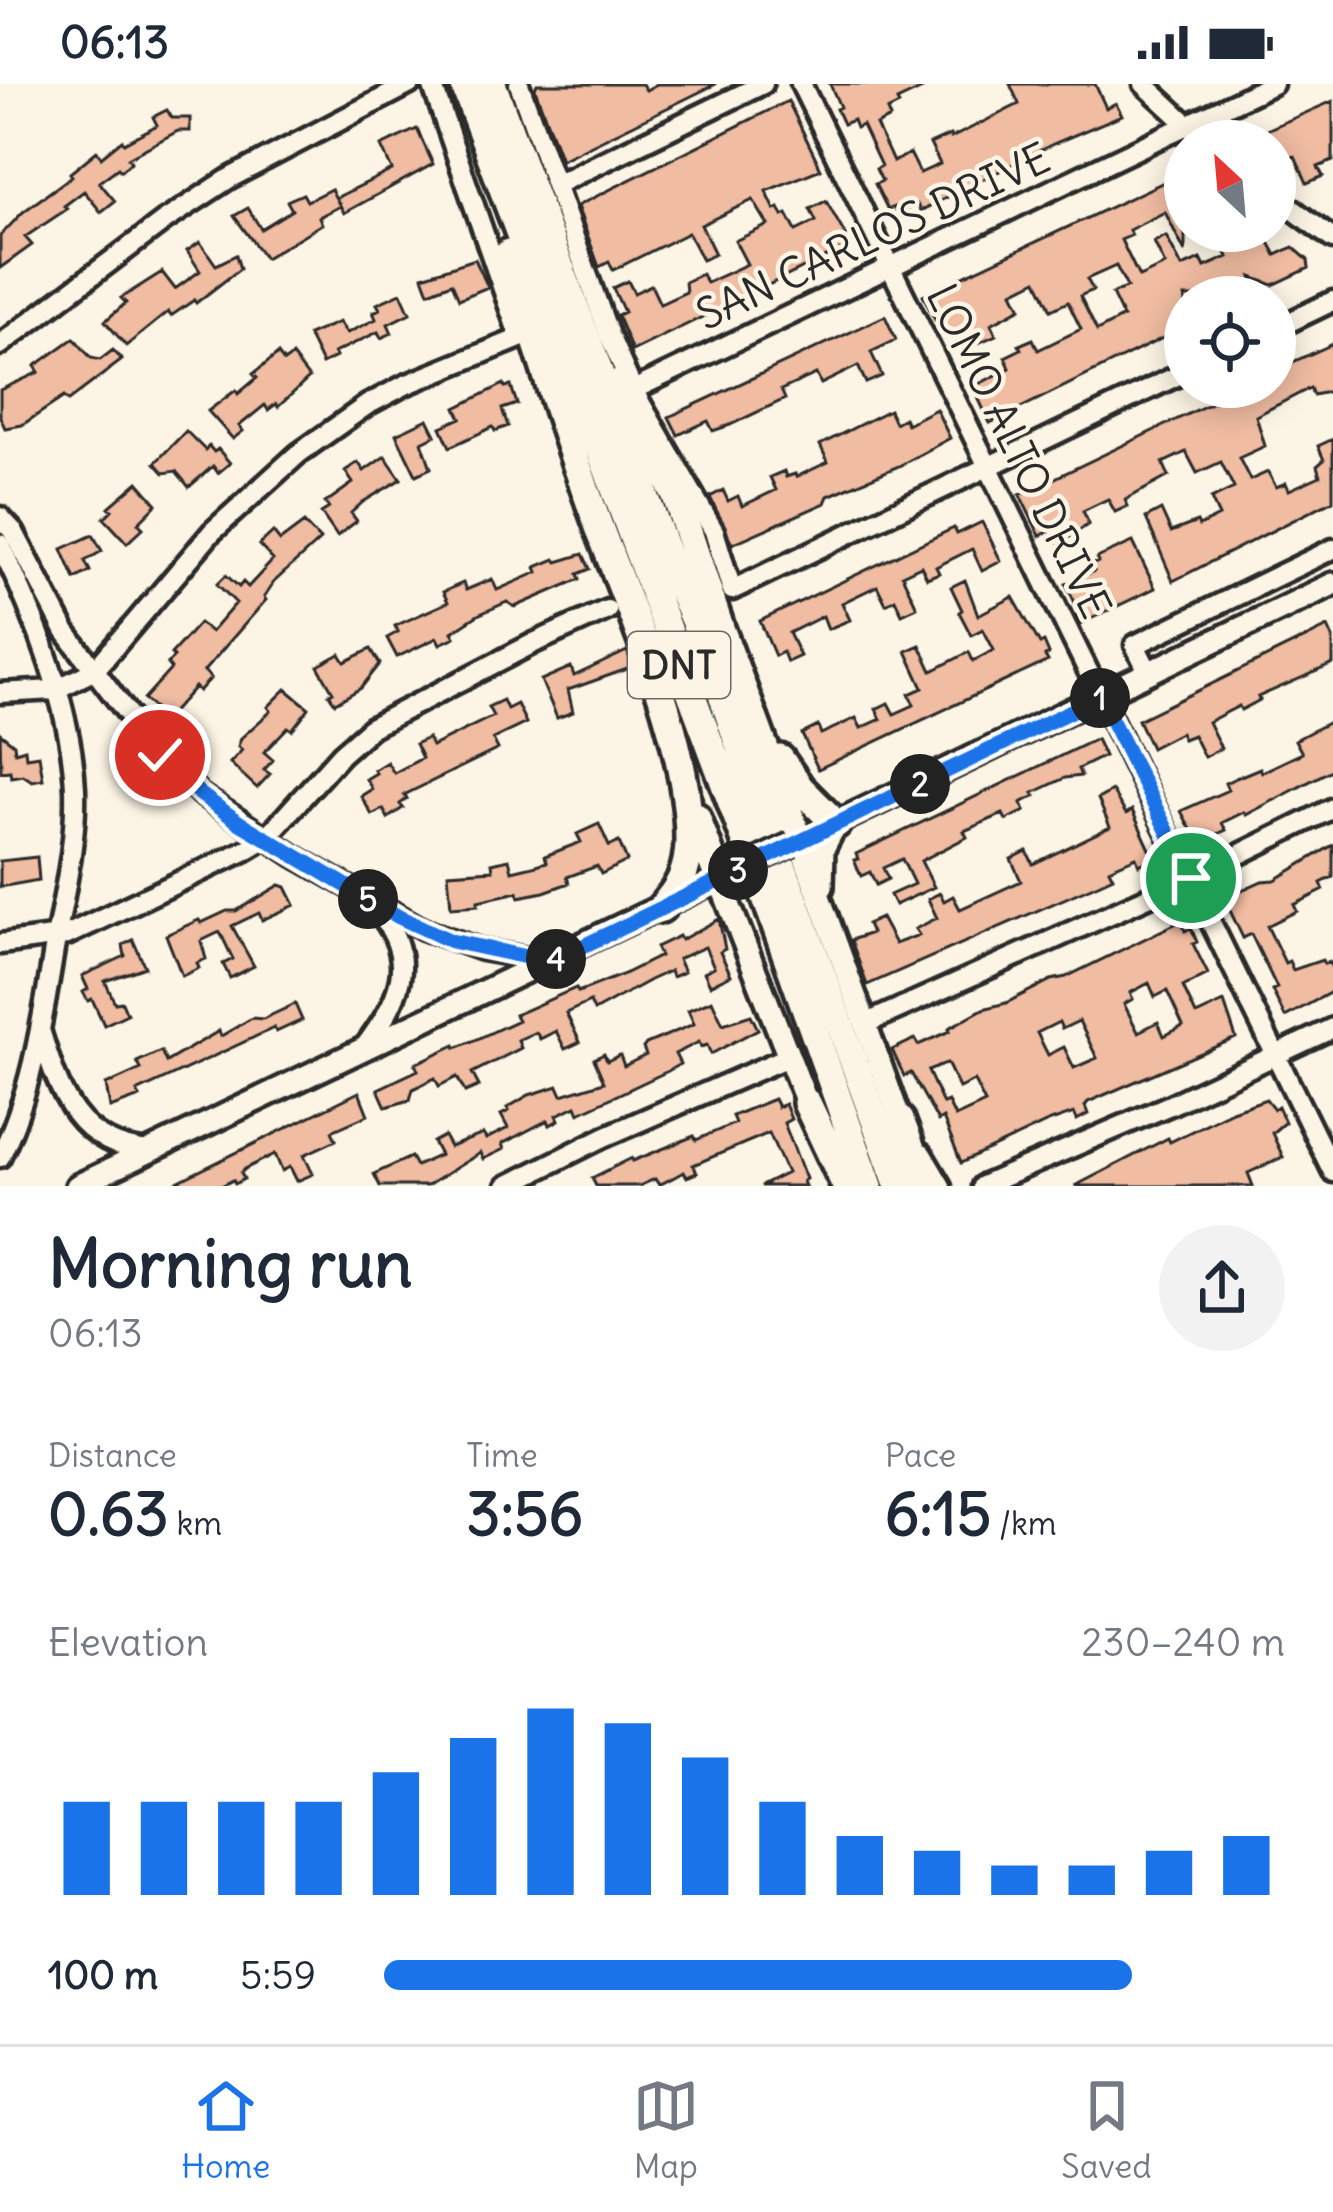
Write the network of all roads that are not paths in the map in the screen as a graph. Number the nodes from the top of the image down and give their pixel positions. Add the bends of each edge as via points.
1 (410, 84) edge
2 (432, 84) edge
3 (464, 84) edge
4 (491, 84) edge
5 (519, 84) edge
6 (763, 84) edge
7 (801, 84) edge
8 (1144, 84) edge
9 (1273, 84) edge
10 (1180, 120) edge
11 (1198, 120) edge
12 (1164, 137) edge
13 (487, 146) junction
14 (555, 185) junction
15 (1296, 212) edge
16 (1333, 239) edge
17 (891, 269) junction
18 (1333, 301) edge
19 (1296, 319) edge
20 (579, 320) junction
21 (0, 345) edge
22 (1164, 382) edge
23 (632, 390) junction
24 (987, 467) junction
25 (0, 518) edge
26 (0, 544) edge
27 (1333, 549) edge
28 (1333, 584) edge
29 (607, 610) dead end
30 (94, 670) junction
31 (1149, 673) junction
32 (55, 690) junction
33 (0, 693) edge
34 (1100, 697) junction
35 (758, 725) junction
36 (684, 791) junction
37 (1333, 808) edge
38 (836, 824) junction
39 (266, 838) junction
40 (796, 843) junction
41 (728, 875) junction
42 (1191, 878) junction
43 (364, 897) junction
44 (822, 906) junction
45 (661, 908) junction
46 (55, 939) junction
47 (0, 944) edge
48 (550, 962) junction
49 (868, 1023) junction
50 (1333, 1028) edge
51 (41, 1031) junction
52 (362, 1051) junction
53 (1276, 1055) junction
54 (790, 1056) junction
55 (807, 1103) junction
56 (900, 1120) junction
57 (150, 1152) junction
58 (0, 1157) edge
59 (1333, 1172) edge
60 (77, 1186) edge
61 (506, 1186) edge
62 (832, 1186) edge
63 (846, 1186) edge
64 (869, 1186) edge
65 (899, 1186) edge
66 (925, 1186) edge
67 (940, 1186) edge
68 (982, 1186) edge

1 - 21 street via 197,199
2 - 30 street via 520,338 405,385 298,454 212,532
3 - 13 highway, DNT
4 - 20 highway, DNT
5 - 14 street
6 - 14 street
7 - 17 street, LOMO ALTO DRIVE
8 - 10 street
9 - 11 street, SAN CARLOS DRIVE
12 - 17 street, SAN CARLOS DRIVE
13 - 36 highway via 503,231 554,401 633,617
13 - 64 highway, DNT
14 - 23 street
15 - 16 street
17 - 23 street, SAN CARLOS DRIVE
17 - 24 street, LOMO ALTO DRIVE
18 - 19 street
20 - 35 highway via 675,493
20 - 65 highway, DNT
22 - 24 street
23 - 24 street via 714,531 731,590
24 - 34 street, LOMO ALTO DRIVE
25 - 30 street
26 - 32 street
27 - 31 street via 1135,645
28 - 31 main road
29 - 39 street via 372,727
30 - 32 street
30 - 39 street via 187,782
31 - 34 main road
32 - 33 street
32 - 46 street via 75,792
34 - 38 main road
34 - 42 street, LOMO ALTO DRIVE
35 - 38 highway
35 - 40 highway
36 - 41 highway
36 - 45 highway via 686,873
37 - 42 street
38 - 40 main road
38 - 44 main road via 822,856
39 - 43 street
39 - 46 street
40 - 41 main road, bridge
40 - 44 main road
41 - 45 main road
41 - 54 main road
42 - 49 street
42 - 53 street, LOMO ALTO DRIVE
43 - 48 street via 451,941
43 - 52 street via 394,932 402,967 390,1012
44 - 49 main road
45 - 48 main road
46 - 47 street
46 - 51 street
48 - 52 main road
49 - 56 main road
50 - 53 street
51 - 57 street via 54,1076 81,1123 122,1147
51 - 58 street
52 - 57 main road
53 - 59 street, LOMO ALTO DRIVE
53 - 68 street
54 - 55 main road
54 - 61 street
55 - 62 street
55 - 63 highway
56 - 66 highway
56 - 67 street
57 - 60 main road

